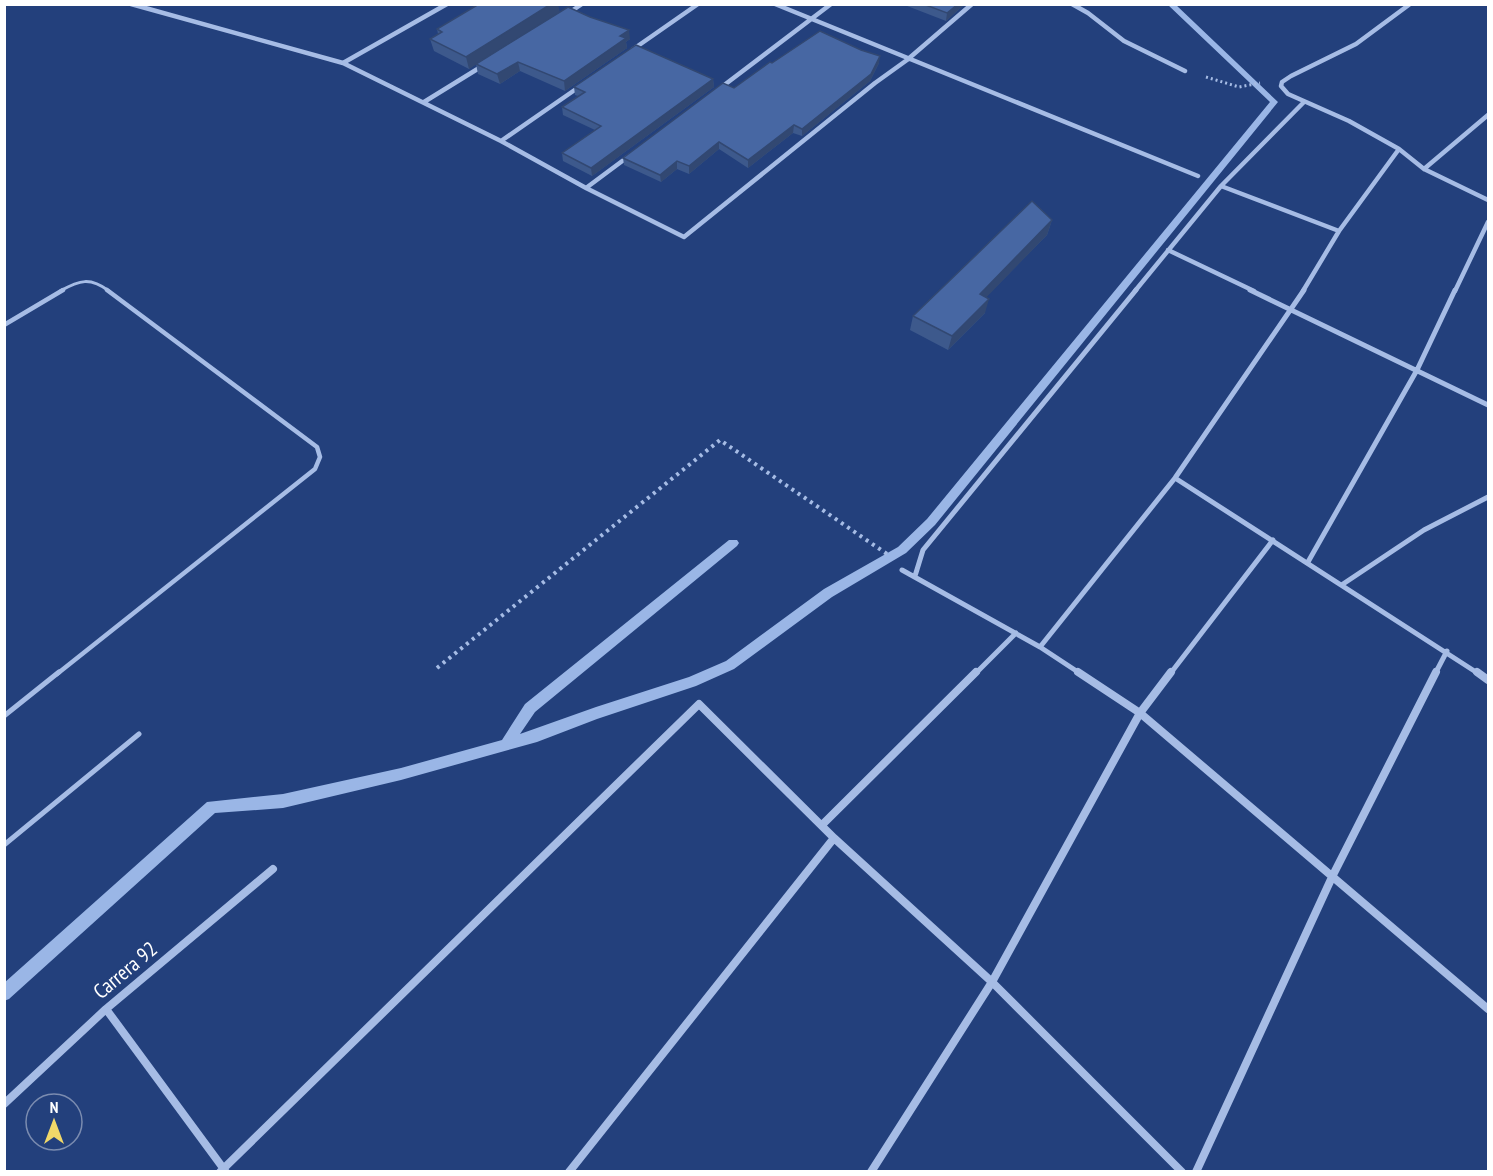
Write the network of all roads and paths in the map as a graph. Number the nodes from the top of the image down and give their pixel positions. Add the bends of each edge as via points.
1 (130, 4) edge
2 (447, 4) edge
3 (582, 4) edge
4 (698, 4) edge
5 (775, 4) edge
6 (831, 4) edge
7 (972, 4) edge
8 (1072, 4) edge
9 (1410, 4) edge
10 (562, 17) edge
11 (811, 19) junction
12 (623, 56) edge
13 (493, 59) edge
14 (907, 60) junction
15 (343, 63) junction
16 (1185, 71) joint
17 (585, 82) edge
18 (1270, 82) dead end
19 (717, 90) edge
20 (424, 102) junction
21 (1304, 102) junction
22 (1488, 115) edge
23 (501, 141) junction
24 (1399, 149) junction
25 (633, 153) edge
26 (1424, 169) junction
27 (1198, 176) dead end
28 (1221, 186) junction
29 (586, 188) junction
30 (1488, 200) edge
31 (1488, 222) edge
32 (1339, 231) junction
33 (1168, 250) junction
34 (1293, 309) junction
35 (4, 325) edge
36 (1417, 370) junction
37 (1488, 405) edge
38 (1175, 478) junction
39 (1488, 496) edge
40 (1273, 540) junction
41 (879, 547) dead end
42 (1308, 562) junction
43 (902, 570) dead end
44 (915, 576) junction
45 (1343, 584) junction
46 (1016, 633) junction
47 (1040, 647) junction
48 (1447, 651) junction
49 (437, 668) dead end
50 (1488, 680) edge
51 (1140, 713) junction
52 (4, 716) edge
53 (139, 734) dead end
54 (823, 824) junction
55 (834, 838) junction
56 (4, 845) edge
57 (273, 869) dead end
58 (1333, 875) junction
59 (992, 982) junction
60 (106, 1009) junction
61 (1488, 1009) edge
62 (4, 1104) edge
63 (223, 1170) edge
64 (568, 1172) edge
65 (871, 1172) edge
66 (1182, 1172) edge
67 (1196, 1172) edge

1 - 15 street
2 - 15 street
3 - 10 street
4 - 12 street
5 - 11 street
6 - 11 street
7 - 14 street
8 - 16 street via 1124,41
9 - 21 street via 1356,44 1282,82 1283,91
11 - 14 street
11 - 19 street
13 - 20 street
14 - 27 street
14 - 29 street via 684,237
15 - 20 street
16 - 18 path via 1239,87
17 - 23 street
20 - 23 street
21 - 24 street
21 - 28 street
22 - 26 street
23 - 29 street
24 - 26 street
24 - 32 street
25 - 29 street
26 - 30 street
28 - 32 street
28 - 33 street
31 - 36 street
32 - 34 street
33 - 34 street
33 - 44 street via 923,550
34 - 36 street
34 - 38 street
35 - 52 lane via 76,282 96,282 317,447 320,457 315,469
36 - 37 street
36 - 42 street
38 - 40 street
38 - 47 street
39 - 45 street via 1424,530
40 - 42 street
40 - 51 street
41 - 49 path via 720,440
42 - 45 street
43 - 44 street
44 - 46 street
45 - 48 street
46 - 47 street
46 - 54 street
47 - 51 street
48 - 50 street
48 - 58 street
51 - 58 street
51 - 59 street
53 - 56 lane
54 - 55 street
54 - 63 street via 699,704
55 - 59 street
55 - 64 street
57 - 60 street, Carrera 92
58 - 61 street
58 - 67 street
59 - 65 street
59 - 66 street
60 - 62 street, Carrera 92
60 - 63 street

